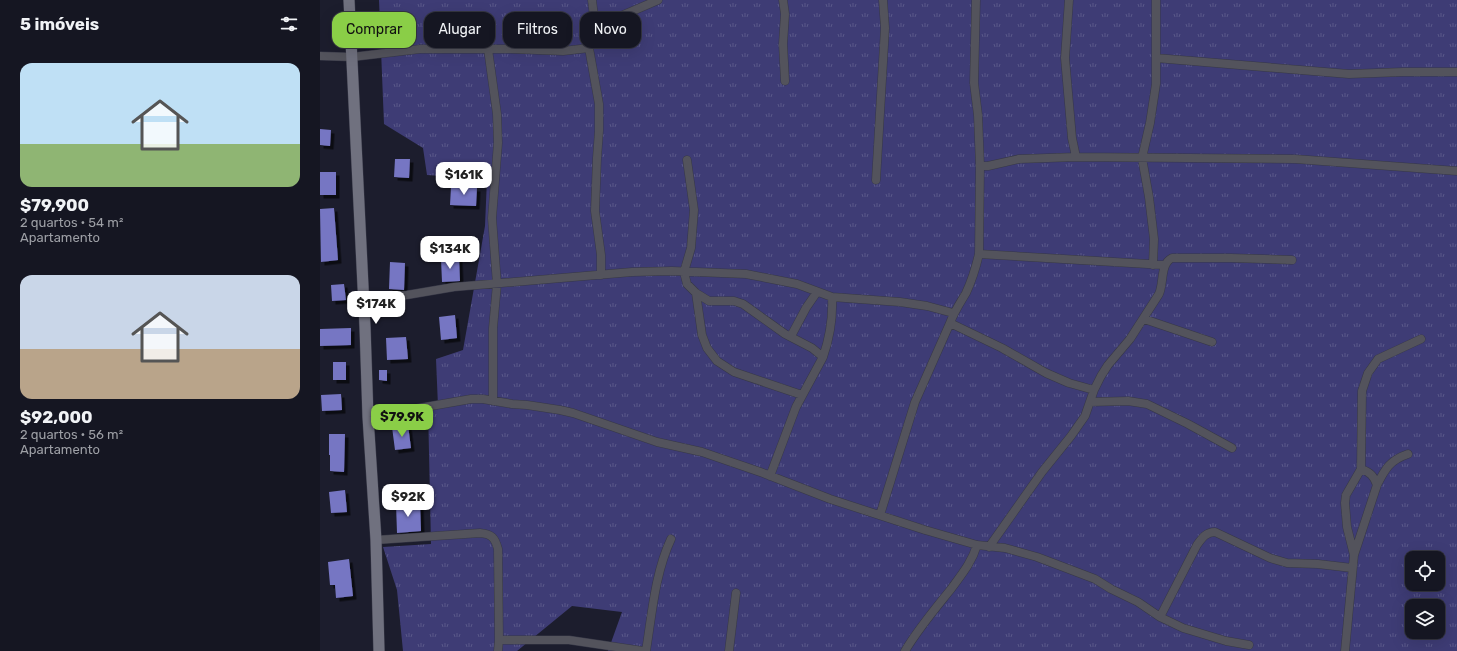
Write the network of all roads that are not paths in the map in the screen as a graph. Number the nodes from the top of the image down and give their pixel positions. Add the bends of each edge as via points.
1 (349, 0) edge
2 (592, 0) edge
3 (658, 0) edge
4 (784, 0) edge
5 (883, 0) edge
6 (976, 0) edge
7 (1069, 0) edge
8 (1156, 0) edge
9 (593, 12) edge
10 (630, 12) edge
11 (589, 48) joint
12 (488, 49) junction
13 (320, 56) edge
14 (352, 56) junction
15 (1156, 58) junction
16 (1457, 72) edge
17 (785, 81) dead end
18 (1076, 157) junction
19 (1142, 158) junction
20 (687, 160) dead end
21 (980, 166) junction
22 (1457, 171) edge
23 (876, 180) dead end
24 (979, 254) junction
25 (1292, 260) dead end
26 (1153, 265) junction
27 (1165, 265) junction
28 (684, 272) junction
29 (601, 275) junction
30 (497, 284) junction
31 (817, 292) junction
32 (696, 293) junction
33 (832, 297) junction
34 (364, 299) junction
35 (953, 313) junction
36 (1144, 319) junction
37 (950, 323) junction
38 (791, 336) junction
39 (1421, 339) dead end
40 (1212, 342) dead end
41 (823, 357) junction
42 (1094, 390) junction
43 (802, 394) junction
44 (493, 401) junction
45 (1090, 402) junction
46 (368, 417) junction
47 (1232, 448) dead end
48 (1408, 454) dead end
49 (1361, 469) junction
50 (770, 476) junction
51 (1377, 486) junction
52 (880, 516) junction
53 (671, 539) dead end
54 (376, 540) junction
55 (977, 545) junction
56 (989, 547) junction
57 (1354, 555) junction
58 (1352, 568) junction
59 (736, 593) dead end
60 (1160, 617) junction
61 (500, 640) junction
62 (1250, 645) dead end
63 (379, 651) edge
64 (498, 651) edge
65 (644, 651) edge
66 (730, 651) edge
67 (905, 651) edge
68 (1345, 651) edge

1 - 14 main road
2 - 9 street
3 - 10 street
4 - 17 street
5 - 23 street via 885,28
6 - 21 street via 974,83
7 - 18 street via 1065,58
8 - 15 street
11 - 12 street via 563,52
11 - 29 street via 599,104 596,211
12 - 14 street via 420,49
12 - 30 street via 497,114 497,156 492,218
13 - 14 street
14 - 34 main road
15 - 16 street via 1349,74
15 - 19 street via 1156,84
18 - 19 street
18 - 21 street via 1019,159
19 - 22 street via 1296,159
19 - 26 street via 1153,232
20 - 28 street via 694,210 691,248
21 - 24 street
24 - 26 street
24 - 35 street via 976,269
25 - 27 street via 1172,258
26 - 27 street
27 - 36 street via 1161,289
28 - 29 street
28 - 31 street via 746,274 797,284
28 - 32 street via 687,284
29 - 30 street
30 - 34 street via 454,286 407,295
30 - 44 street via 493,328
31 - 33 street
31 - 38 street
32 - 38 street via 710,302 734,300
32 - 43 street via 702,335 717,361 734,372
33 - 35 street via 900,302
33 - 41 street via 831,328
34 - 46 main road
35 - 37 street
36 - 40 street
36 - 42 street via 1108,364
37 - 42 street via 1046,373
37 - 52 street via 915,402
38 - 41 street
39 - 49 street via 1378,360 1368,374 1362,391
41 - 43 street
42 - 45 street
43 - 50 street
44 - 46 street via 471,399
44 - 50 street via 560,410 657,442 702,452
45 - 47 street via 1128,401 1147,404
45 - 56 street via 1085,416 1076,429
46 - 54 main road
48 - 51 street via 1398,457 1389,465
49 - 51 street via 1372,475
49 - 57 street via 1346,495 1345,503 1347,528
50 - 52 street
51 - 57 street
52 - 55 street
53 - 65 street via 665,551 653,597
54 - 61 street via 480,533 493,536 498,549
54 - 63 main road
55 - 56 street
55 - 67 street via 967,569
56 - 60 street via 1005,548 1037,557 1082,574 1138,602
57 - 58 street
58 - 60 street via 1281,561 1215,532 1209,532 1197,545
58 - 68 street
59 - 66 street
60 - 62 street via 1183,628 1226,641
61 - 64 street
61 - 65 street via 569,640

